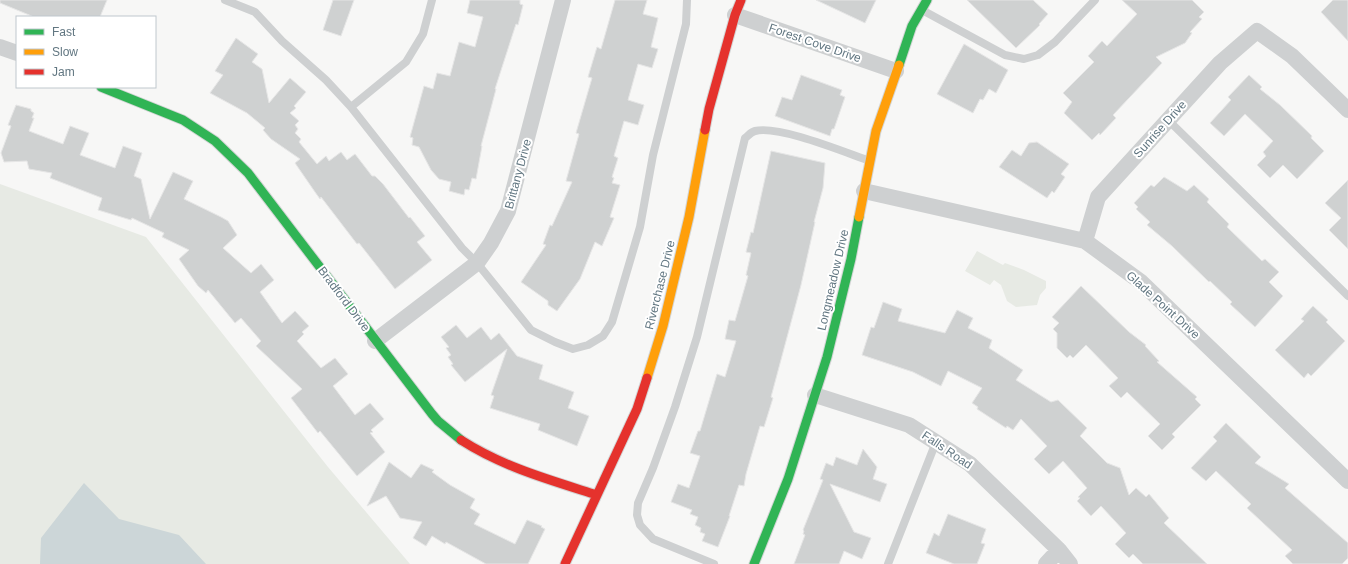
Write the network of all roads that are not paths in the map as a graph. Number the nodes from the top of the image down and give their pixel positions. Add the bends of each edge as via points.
1 (225, 0) edge
2 (432, 0) edge
3 (563, 0) edge
4 (687, 0) edge
5 (741, 0) edge
6 (927, 0) edge
7 (1095, 0) edge
8 (922, 9) junction
9 (734, 15) junction
10 (0, 47) edge
11 (16, 53) edge
12 (896, 72) junction
13 (103, 88) edge
14 (351, 107) junction
15 (1348, 110) edge
16 (1168, 120) junction
17 (870, 161) junction
18 (864, 192) junction
19 (1084, 241) junction
20 (477, 263) junction
21 (1348, 296) edge
22 (375, 341) junction
23 (815, 395) junction
24 (936, 442) junction
25 (1348, 481) edge
26 (597, 495) junction
27 (1059, 550) junction
28 (565, 564) edge
29 (714, 564) edge
30 (754, 564) edge
31 (888, 564) edge
32 (1046, 564) edge
33 (1070, 564) edge

1 - 14 lane via 256,12 282,41 326,80
2 - 14 lane via 423,34 406,62
3 - 20 street, Brittany Drive via 508,211 492,243
4 - 20 lane via 686,24 653,155 640,227 612,322 603,336 588,345 573,349 531,330
5 - 9 street, Riverchase Drive
6 - 8 street, Longmeadow Drive
7 - 8 lane via 1055,42 1038,55 1024,59 1006,55
8 - 12 street, Longmeadow Drive via 912,26
9 - 12 street, Forest Cove Drive
9 - 26 street, Riverchase Drive via 708,109 689,217 664,326 637,408
10 - 11 street
12 - 17 street, Longmeadow Drive via 876,131
13 - 22 street, Bradford Drive via 183,120 216,140 248,173
14 - 20 lane via 457,242
15 - 16 street, Sunrise Drive via 1292,56 1257,31 1220,63
16 - 19 street, Sunrise Drive via 1098,197
16 - 21 lane
17 - 18 street, Longmeadow Drive
17 - 29 lane via 788,133 753,131 745,138 697,337 675,407 638,503 637,515 640,525 653,539
18 - 19 street, Glade Point Drive
18 - 23 street, Longmeadow Drive via 851,259 827,358
19 - 25 street, Glade Point Drive via 1141,282
20 - 22 street, Brittany Drive
22 - 26 street, Bradford Drive via 438,421 462,441 523,471
23 - 24 street, Falls Road via 909,425
23 - 30 street, Longmeadow Drive via 788,479
24 - 27 street, Falls Road via 970,464
24 - 31 lane
26 - 28 street, Riverchase Drive
27 - 32 street
27 - 33 street, Falls Road

